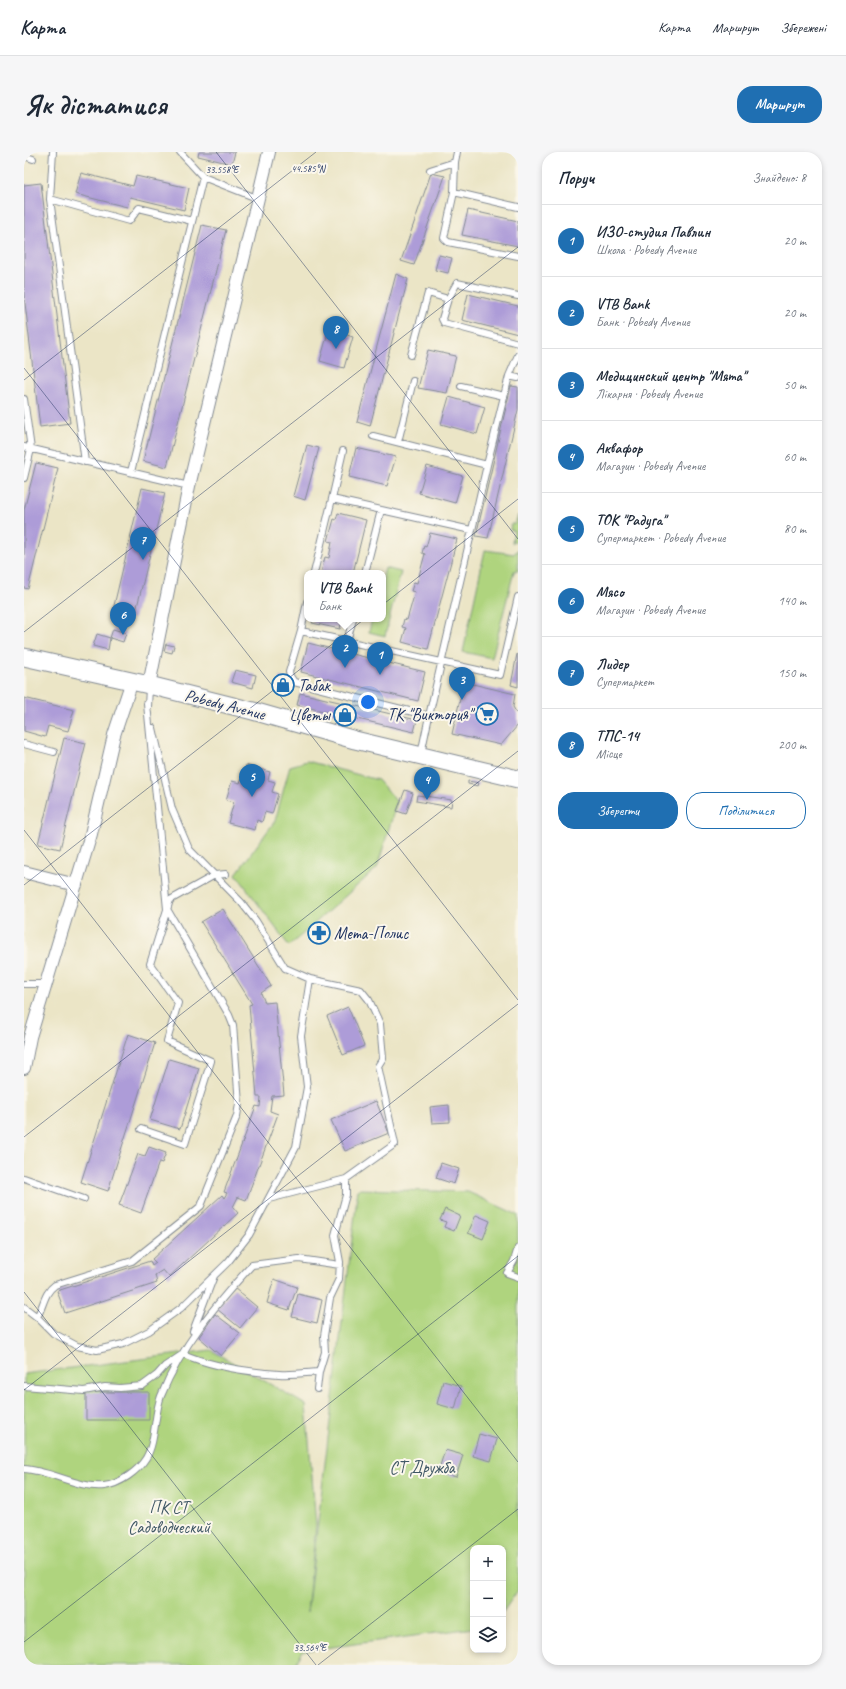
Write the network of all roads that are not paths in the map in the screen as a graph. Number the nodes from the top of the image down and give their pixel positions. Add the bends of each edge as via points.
1 (52, 152) edge
2 (180, 152) edge
3 (269, 152) edge
4 (457, 152) edge
5 (24, 156) edge
6 (33, 159) dead end
7 (455, 162) junction
8 (430, 170) dead end
9 (203, 177) junction
10 (454, 192) junction
11 (50, 199) junction
12 (258, 199) junction
13 (518, 207) edge
14 (192, 221) junction
15 (518, 256) edge
16 (518, 296) edge
17 (448, 298) junction
18 (518, 343) edge
19 (411, 355) dead end
20 (518, 355) edge
21 (509, 376) junction
22 (518, 378) edge
23 (413, 381) dead end
24 (461, 386) dead end
25 (504, 396) junction
26 (24, 400) edge
27 (373, 436) dead end
28 (398, 442) junction
29 (24, 447) edge
30 (31, 449) junction
31 (343, 451) dead end
32 (85, 462) junction
33 (487, 465) junction
34 (131, 472) junction
35 (24, 478) edge
36 (189, 486) junction
37 (332, 499) junction
38 (381, 510) junction
39 (471, 530) junction
40 (315, 570) edge
41 (366, 570) edge
42 (518, 597) edge
43 (304, 614) edge
44 (352, 622) edge
45 (300, 631) junction
46 (347, 641) junction
47 (24, 657) edge
48 (441, 663) junction
49 (132, 682) junction
50 (150, 685) junction
51 (147, 704) junction
52 (429, 716) junction
53 (24, 744) edge
54 (54, 752) dead end
55 (421, 755) junction
56 (518, 779) edge
57 (24, 872) edge
58 (226, 874) dead end
59 (216, 875) junction
60 (76, 885) junction
61 (168, 909) junction
62 (310, 978) junction
63 (24, 984) edge
64 (46, 984) junction
65 (27, 1038) edge
66 (24, 1068) edge
67 (141, 1129) dead end
68 (24, 1178) edge
69 (346, 1179) junction
70 (84, 1199) dead end
71 (268, 1199) junction
72 (518, 1248) edge
73 (340, 1265) junction
74 (214, 1274) junction
75 (518, 1277) edge
76 (24, 1307) edge
77 (37, 1317) junction
78 (183, 1354) junction
79 (319, 1372) junction
80 (24, 1386) edge
81 (317, 1389) dead end
82 (24, 1469) edge

1 - 11 lane
2 - 9 lane
3 - 12 street
4 - 7 lane
5 - 6 lane
7 - 8 lane
7 - 10 lane
9 - 12 lane
9 - 14 lane
10 - 13 lane
10 - 15 lane via 444,238 446,241
11 - 14 lane via 129,221 139,208
11 - 32 lane
12 - 36 street
14 - 34 lane
16 - 17 lane via 457,283
17 - 18 lane via 442,320 444,323
17 - 19 lane via 428,293
20 - 21 lane
21 - 22 lane
21 - 25 lane
23 - 28 lane
24 - 25 lane
25 - 33 lane
26 - 30 lane
27 - 28 lane
28 - 33 lane
29 - 30 lane
30 - 32 lane
30 - 35 lane
31 - 37 lane
32 - 34 lane
33 - 39 lane
34 - 36 lane
36 - 50 street
37 - 38 lane
37 - 40 lane
38 - 39 lane
38 - 41 lane
39 - 48 lane
42 - 48 lane via 500,675
43 - 45 lane
44 - 46 lane
45 - 46 lane
45 - 52 lane via 289,672 294,682
46 - 48 lane
47 - 49 street, Pobedy Avenue
48 - 52 lane
49 - 50 street, Pobedy Avenue
49 - 60 street via 114,735 91,834
50 - 51 lane
50 - 55 street, Pobedy Avenue
51 - 59 lane via 172,809 188,849
51 - 61 lane
52 - 55 lane
53 - 54 lane
55 - 56 street, Pobedy Avenue
57 - 60 street
58 - 59 lane
59 - 61 lane via 170,900
59 - 62 lane via 250,914 285,968
60 - 64 street
61 - 67 lane via 150,964 178,1003 166,1041 211,1061 185,1144
61 - 77 lane via 233,1025 239,1104 237,1116 201,1206 132,1261 55,1285 45,1296
62 - 69 lane via 361,990 369,1000 380,1024 383,1058 378,1066 395,1144
62 - 71 lane via 301,1036 307,1087 296,1147
63 - 64 lane
64 - 65 street
65 - 66 street
68 - 70 lane
69 - 71 lane
69 - 73 lane via 346,1195 335,1235
71 - 74 lane via 249,1235 228,1262
72 - 75 lane via 507,1273
73 - 78 lane via 299,1259 252,1265 209,1314
73 - 79 lane via 339,1279 330,1298 324,1336 325,1352
74 - 77 lane via 181,1308 149,1331 123,1344 97,1350 77,1346 53,1333
74 - 78 lane
76 - 77 lane
78 - 79 lane via 214,1364 280,1375
78 - 80 lane via 142,1386 105,1387 84,1391
78 - 82 lane via 171,1372 160,1398 147,1456 138,1468 104,1486
79 - 81 lane

